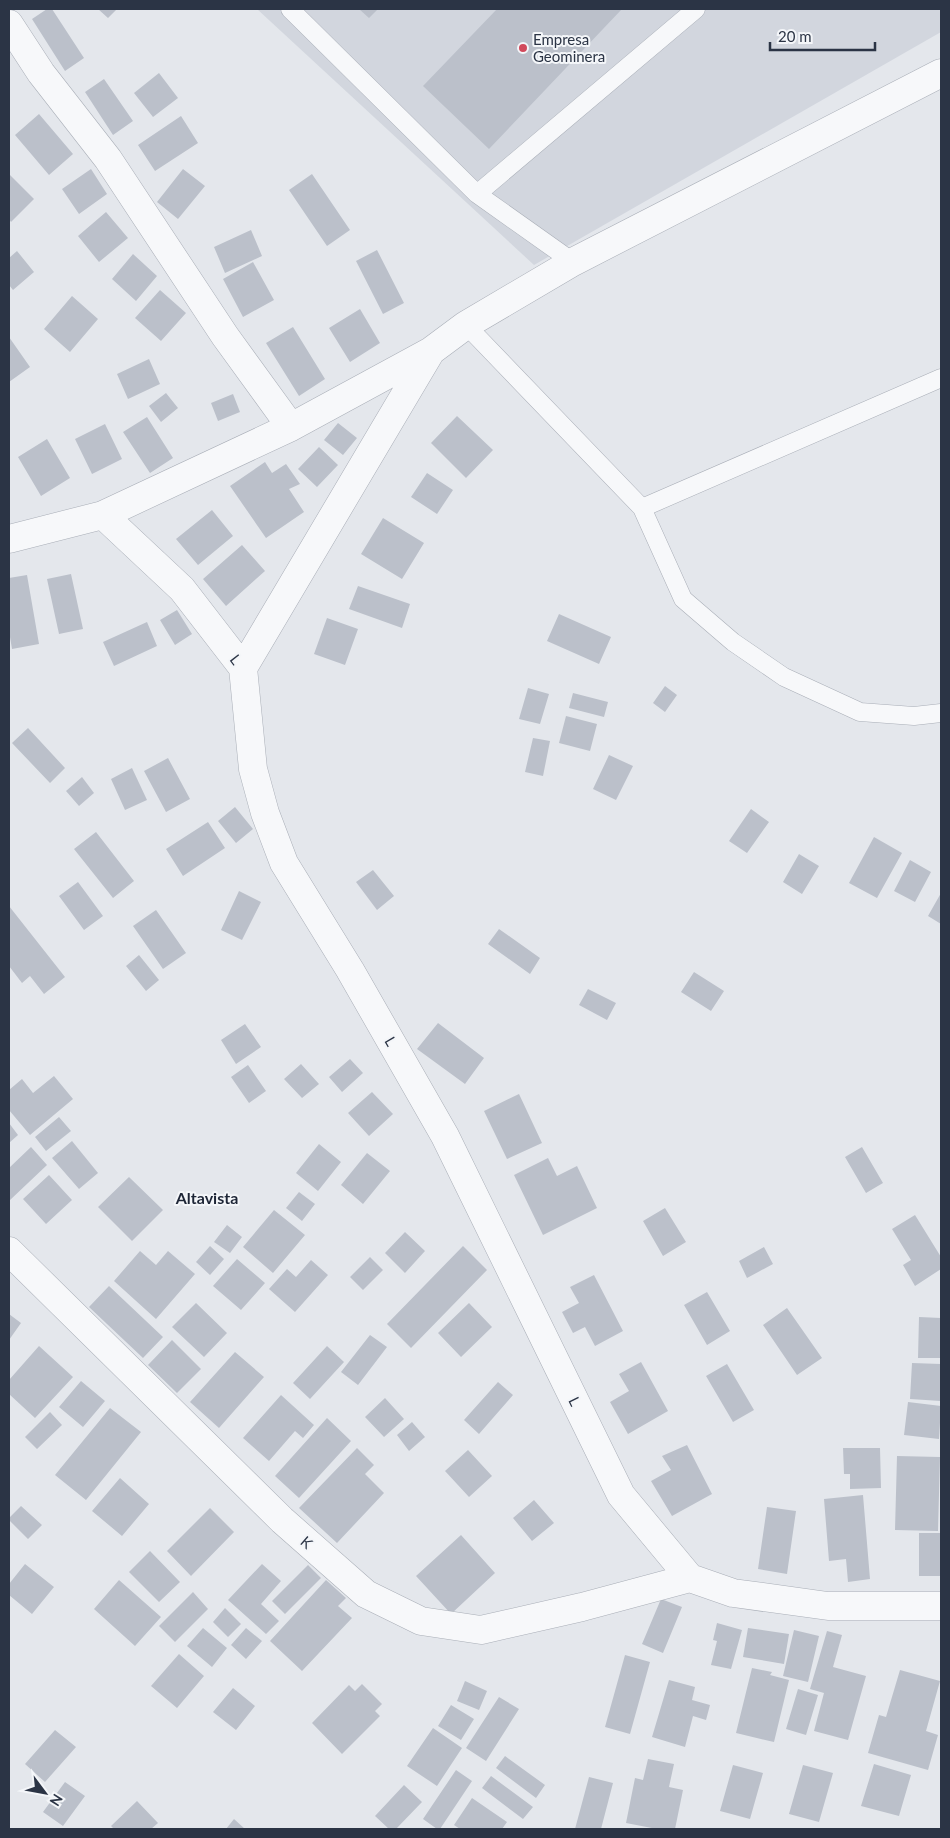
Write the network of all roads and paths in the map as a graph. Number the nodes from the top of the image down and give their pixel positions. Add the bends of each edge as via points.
1 (290, 9) edge
2 (696, 9) edge
3 (9, 24) edge
4 (941, 73) edge
5 (477, 194) junction
6 (573, 262) junction
7 (466, 324) junction
8 (430, 351) junction
9 (941, 378) edge
10 (291, 427) junction
11 (642, 508) junction
12 (103, 515) junction
13 (9, 539) edge
14 (243, 668) junction
15 (941, 713) edge
16 (9, 1250) edge
17 (690, 1578) junction
18 (941, 1606) edge

1 - 5 lane
2 - 5 lane
3 - 10 street via 41,73 108,159 225,336
4 - 6 street
5 - 6 lane
6 - 7 street
7 - 8 street
7 - 11 lane
8 - 10 street
8 - 14 street
9 - 11 lane
10 - 12 street
11 - 15 lane via 683,599 733,642 777,672 860,712 914,716
12 - 13 street
12 - 14 street, L via 182,589
14 - 17 street, L via 253,769 284,863 445,1136 621,1495
16 - 17 street, K via 282,1520 366,1594 421,1621 481,1630
17 - 18 street via 733,1593 828,1606

